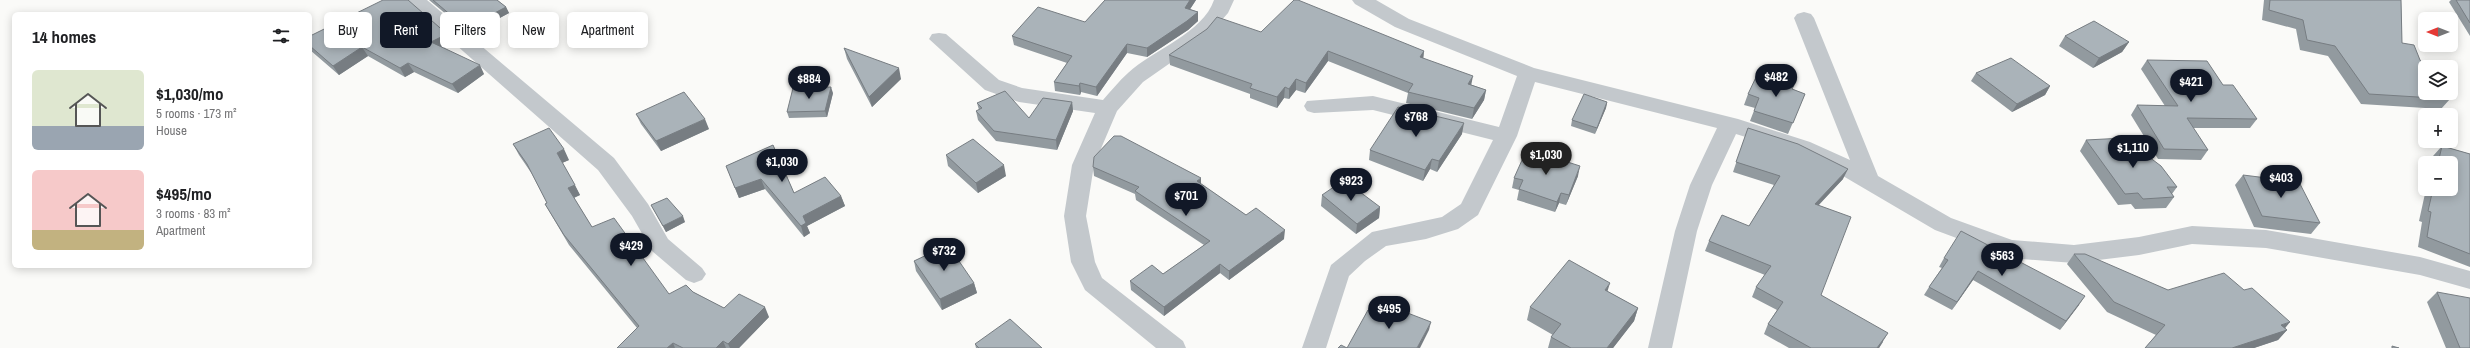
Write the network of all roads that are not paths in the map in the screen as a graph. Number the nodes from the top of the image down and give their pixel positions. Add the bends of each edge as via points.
1 (415, 0) edge
2 (1224, 0) edge
3 (1362, 0) edge
4 (1804, 18) dead end
5 (940, 39) dead end
6 (1528, 73) junction
7 (1314, 106) dead end
8 (1108, 108) junction
9 (1730, 124) junction
10 (1506, 136) junction
11 (1869, 181) junction
12 (694, 274) dead end
13 (2470, 280) edge
14 (1174, 348) edge
15 (1314, 348) edge
16 (1660, 348) edge

1 - 12 street via 606,164 640,210 660,245
2 - 8 street via 1221,9 1199,33 1136,77
3 - 6 street via 1402,23
4 - 11 street
5 - 8 street via 992,85 1019,95
6 - 9 street
6 - 10 street
7 - 10 street via 1373,103
8 - 14 street via 1083,165 1075,216 1083,262 1093,284
9 - 11 street via 1802,147
9 - 16 street via 1701,185 1686,231
10 - 15 street via 1470,209 1450,223 1380,238 1339,271
11 - 13 street via 1943,224 2010,249 2074,254 2139,246 2192,235 2266,239 2420,266

